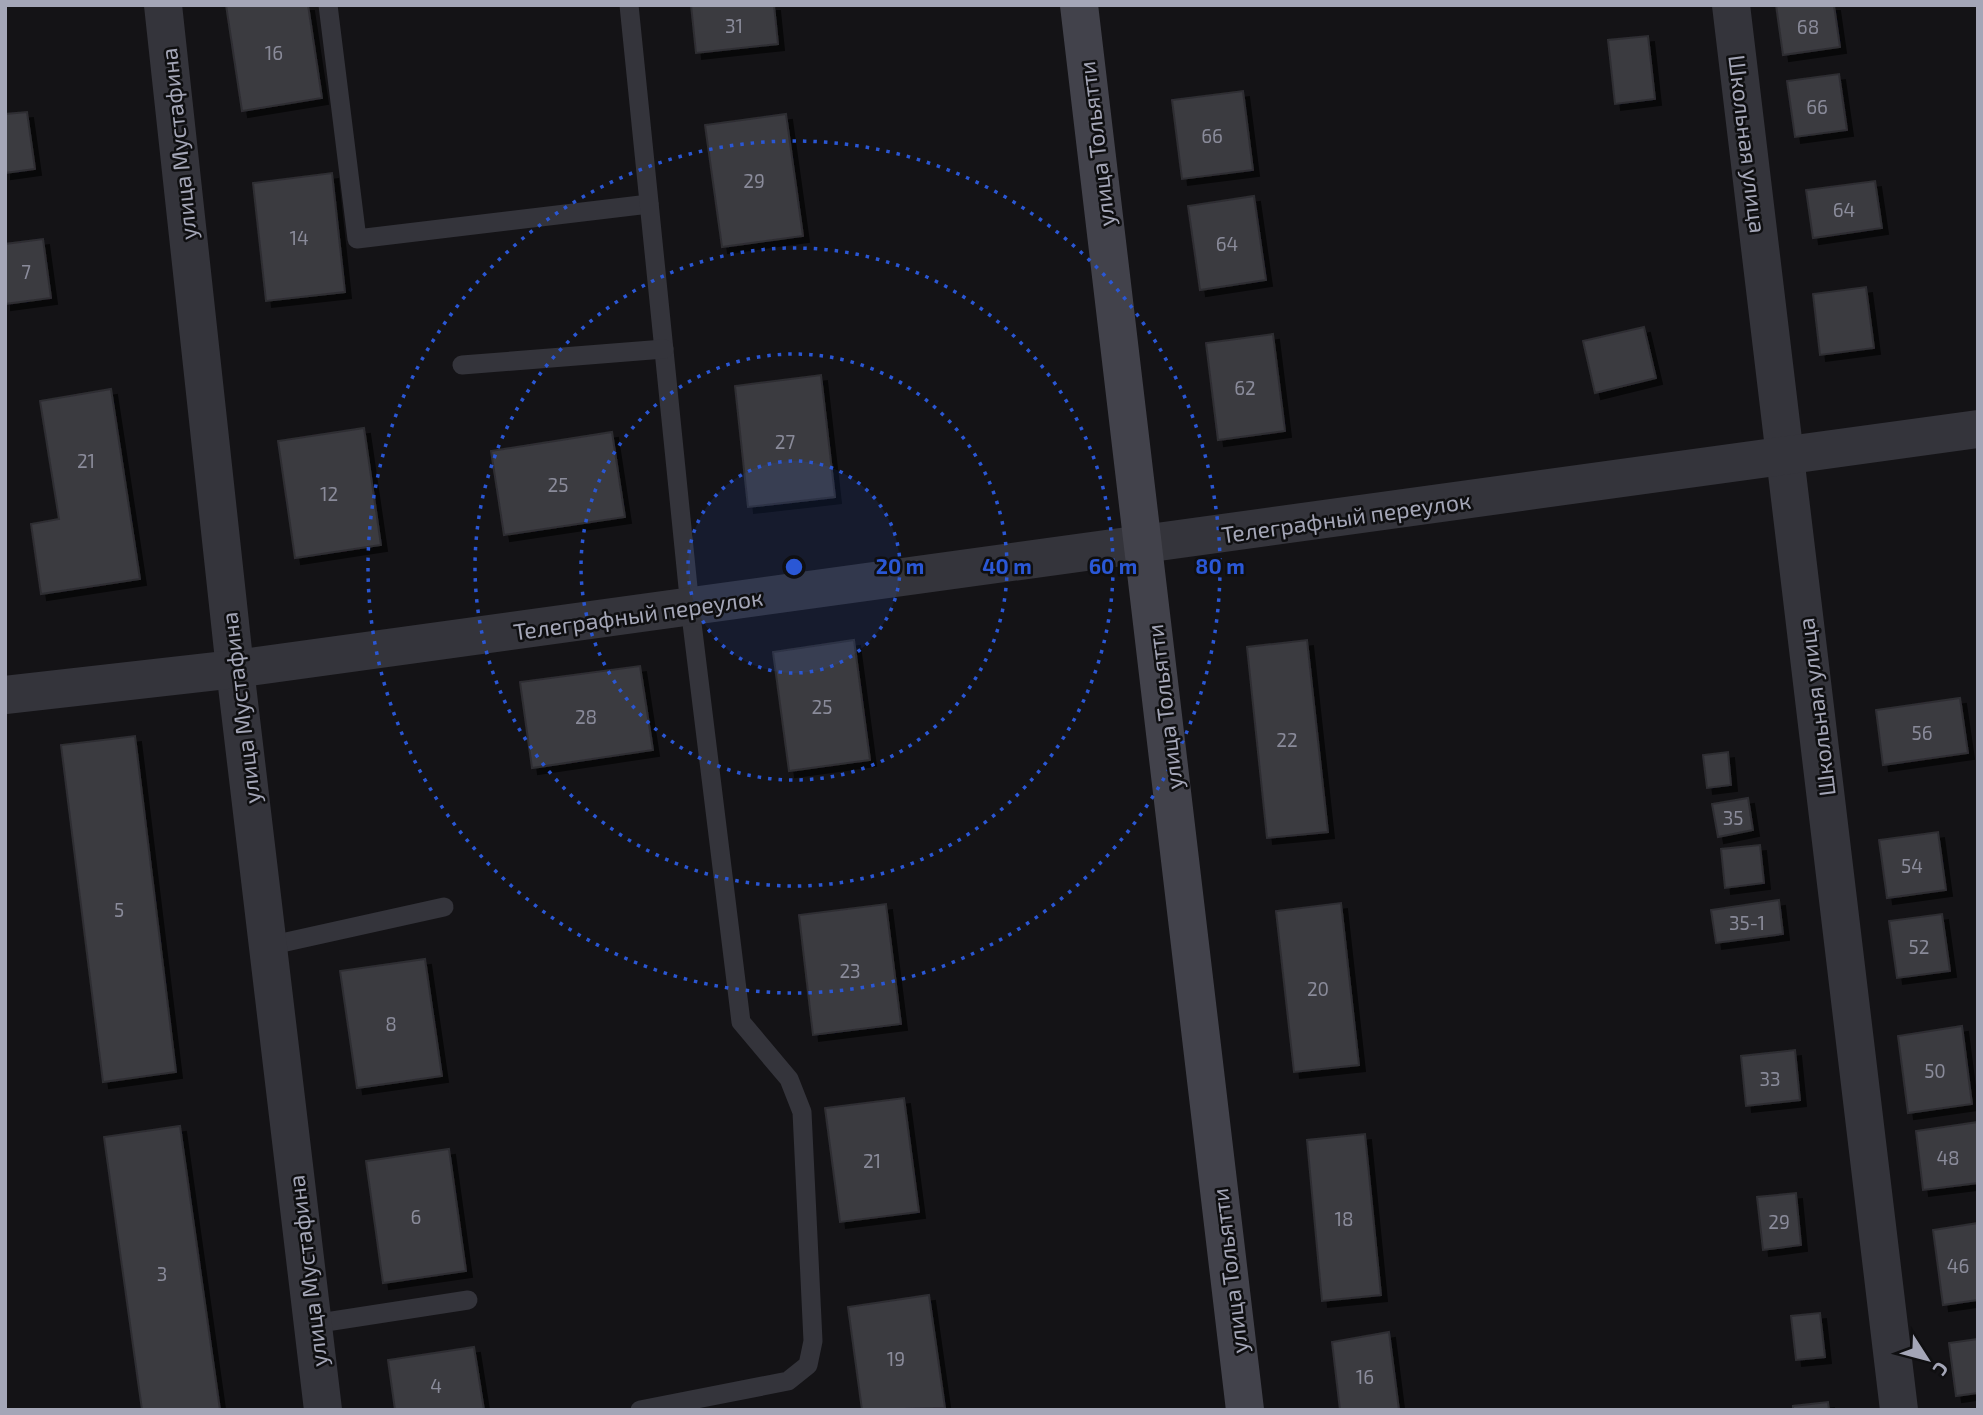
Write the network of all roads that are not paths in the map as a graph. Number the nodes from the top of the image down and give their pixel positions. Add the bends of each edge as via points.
1 (163, 5) edge
2 (328, 5) edge
3 (629, 5) edge
4 (1079, 5) edge
5 (1731, 5) edge
6 (649, 204) junction
7 (664, 349) junction
8 (462, 365) dead end
9 (1978, 429) edge
10 (1787, 457) junction
11 (1145, 545) junction
12 (690, 607) junction
13 (235, 669) junction
14 (5, 695) edge
15 (444, 907) dead end
16 (268, 946) junction
17 (468, 1300) dead end
18 (313, 1325) junction
19 (323, 1410) edge
20 (640, 1410) edge
21 (1245, 1410) edge
22 (1899, 1410) edge

1 - 13 street, улица Мустафина
2 - 6 lane via 357,239
3 - 6 lane
4 - 11 street, улица Тольятти
5 - 10 street, Школьная улица
6 - 7 lane
7 - 8 lane
7 - 12 lane
9 - 10 street, Телеграфный переулок
10 - 11 street, Телеграфный переулок
10 - 22 street, Школьная улица
11 - 12 street, Телеграфный переулок
11 - 21 street, улица Тольятти
12 - 13 street, Телеграфный переулок
12 - 20 lane via 741,1022 789,1079 802,1112 813,1341 808,1365 788,1381
13 - 14 street, Телеграфный переулок
13 - 16 street, улица Мустафина
15 - 16 lane
16 - 18 street, улица Мустафина
17 - 18 lane
18 - 19 street, улица Мустафина

